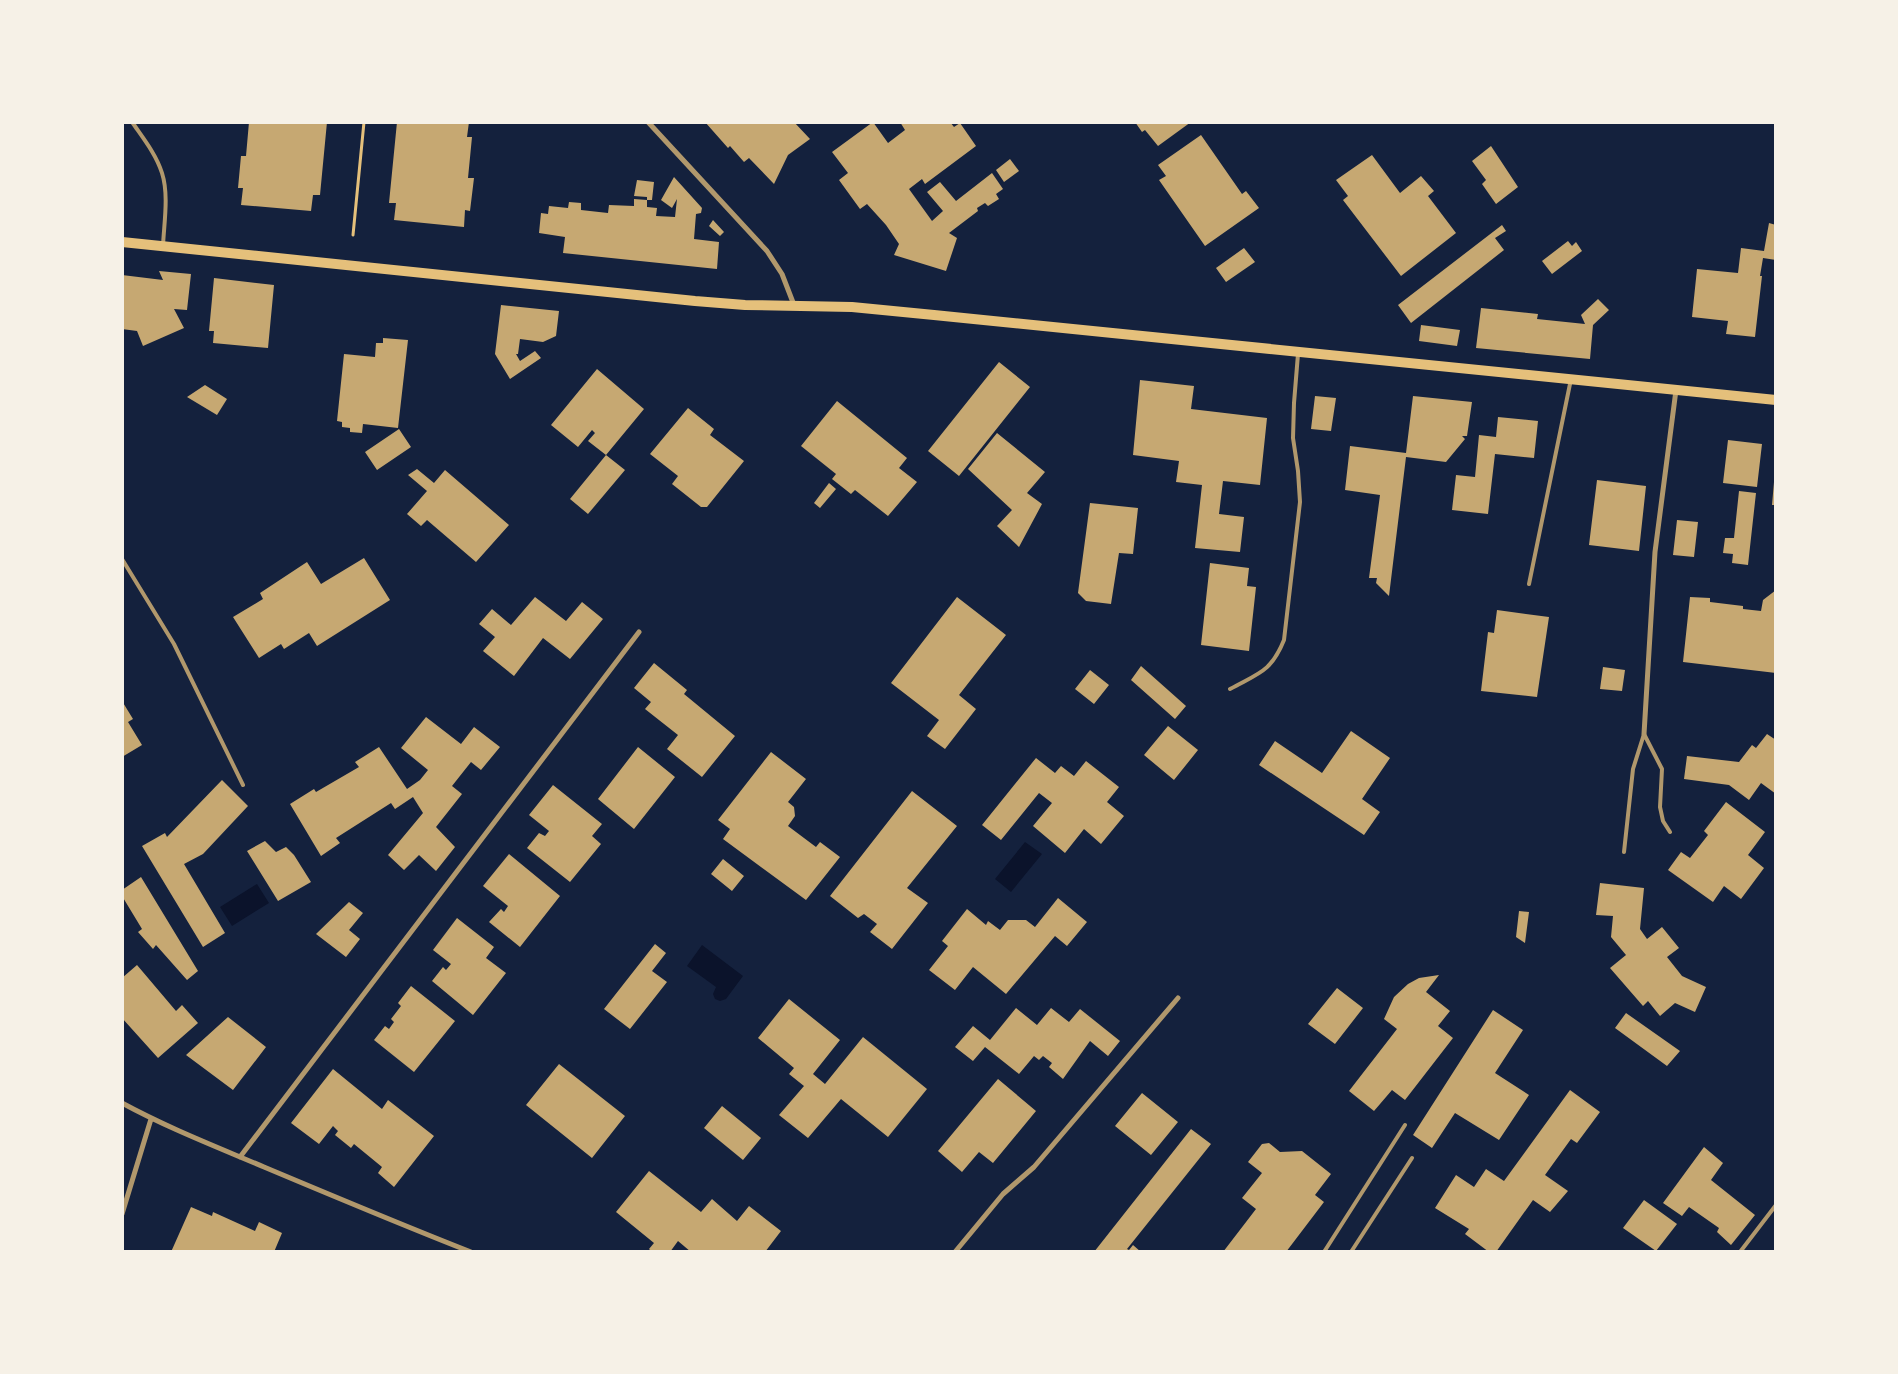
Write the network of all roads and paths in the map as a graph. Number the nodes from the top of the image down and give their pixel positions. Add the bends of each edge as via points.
1 (132, 122) edge
2 (364, 122) edge
3 (648, 122) edge
4 (353, 234) dead end
5 (122, 242) edge
6 (163, 246) junction
7 (794, 306) junction
8 (1298, 351) junction
9 (1571, 380) junction
10 (1676, 390) junction
11 (1776, 400) edge
12 (122, 559) edge
13 (1529, 584) dead end
14 (640, 632) dead end
15 (1230, 689) dead end
16 (1644, 734) junction
17 (242, 785) dead end
18 (1670, 832) dead end
19 (1624, 852) dead end
20 (1178, 998) dead end
21 (122, 1103) edge
22 (151, 1119) junction
23 (1405, 1125) dead end
24 (240, 1157) junction
25 (1412, 1158) dead end
26 (1776, 1205) edge
27 (122, 1214) edge
28 (472, 1252) edge
29 (954, 1252) edge
30 (1324, 1252) edge
31 (1351, 1252) edge
32 (1740, 1252) edge

1 - 6 lane via 162,174
2 - 4 path
3 - 7 street via 767,251 782,274
5 - 6 main road
6 - 7 main road via 745,305
7 - 8 main road via 852,307
8 - 9 main road
8 - 15 lane via 1293,438 1300,502 1284,640 1270,667
9 - 10 main road
9 - 13 lane
10 - 11 main road
10 - 16 street via 1655,552
12 - 17 lane via 174,644
14 - 24 street
16 - 18 lane via 1662,769 1660,807
16 - 19 lane via 1633,769
20 - 29 street via 1034,1167 1003,1194
21 - 22 street
22 - 24 street
22 - 27 street
23 - 30 lane
24 - 28 street
25 - 31 lane
26 - 32 lane

